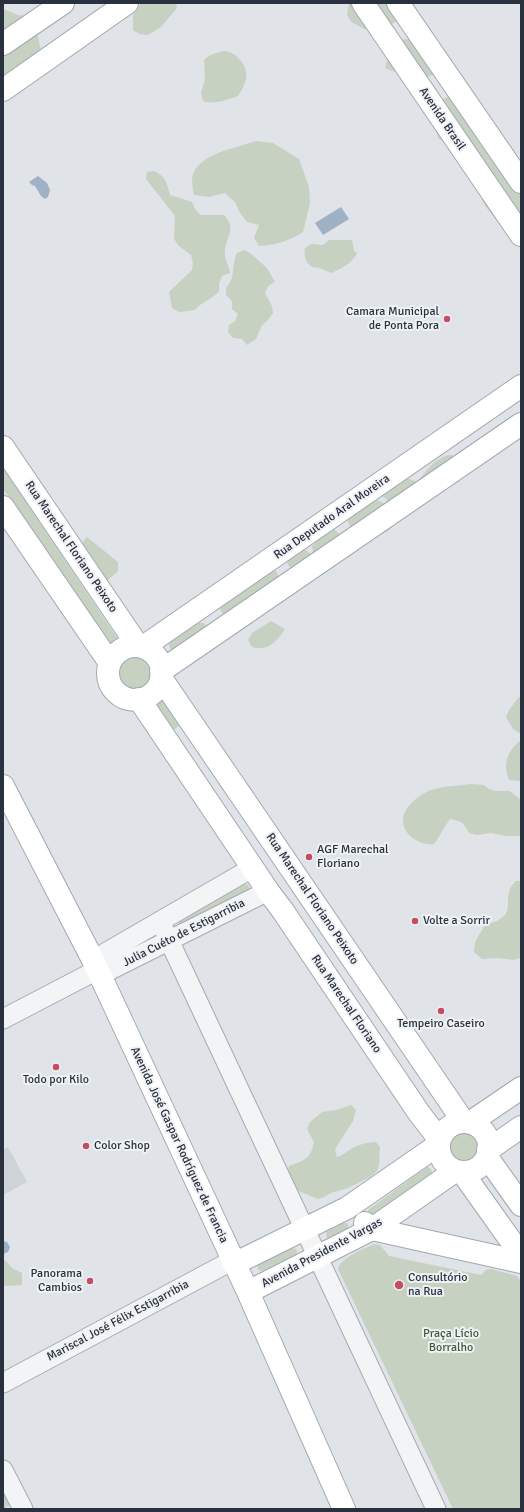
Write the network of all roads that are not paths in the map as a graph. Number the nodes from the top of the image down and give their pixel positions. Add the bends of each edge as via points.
1 (63, 3) edge
2 (127, 3) edge
3 (362, 3) edge
4 (398, 3) edge
5 (3, 44) edge
6 (3, 90) edge
7 (521, 182) edge
8 (521, 235) edge
9 (521, 386) edge
10 (521, 424) edge
11 (3, 447) edge
12 (3, 507) edge
13 (141, 647) junction
14 (110, 663) junction
15 (161, 674) junction
16 (139, 699) junction
17 (3, 786) edge
18 (252, 868) junction
19 (268, 891) junction
20 (160, 921) junction
21 (169, 940) junction
22 (97, 968) junction
23 (3, 1018) edge
24 (521, 1088) edge
25 (467, 1122) junction
26 (521, 1127) edge
27 (439, 1142) junction
28 (488, 1153) junction
29 (459, 1171) junction
30 (521, 1205) edge
31 (347, 1208) junction
32 (305, 1229) junction
33 (372, 1229) junction
34 (521, 1255) edge
35 (318, 1257) junction
36 (233, 1262) junction
37 (521, 1262) edge
38 (248, 1292) junction
39 (3, 1383) edge
40 (3, 1470) edge
41 (23, 1509) edge
42 (344, 1509) edge
43 (436, 1509) edge

1 - 5 main road
2 - 6 main road
3 - 8 main road, Avenida Brasil
4 - 7 main road
9 - 13 main road, Rua Deputado Aral Moreira
10 - 15 main road
11 - 13 main road, Rua Marechal Floriano Peixoto
12 - 14 main road
13 - 14 main road via 125,648 113,657
13 - 15 main road via 156,656
14 - 16 main road via 108,675 112,687 125,698
15 - 16 main road via 153,692
15 - 25 main road, Rua Marechal Floriano Peixoto
16 - 18 main road
17 - 22 main road, Avenida José Gaspar Rodríguez de Francia
18 - 19 main road, Rua Marechal Floriano
18 - 20 street, Julia Cuéto de Estigarribia
19 - 21 street, Julia Cuéto de Estigarribia
19 - 27 main road, Rua Marechal Floriano
20 - 21 street
20 - 22 street, Julia Cuéto de Estigarribia
21 - 22 street, Julia Cuéto de Estigarribia
21 - 32 street
22 - 23 street, Julia Cuéto de Estigarribia
22 - 36 main road, Avenida José Gaspar Rodríguez de Francia
24 - 25 main road
25 - 27 main road via 445,1129
25 - 28 main road via 480,1127 486,1134 489,1143
26 - 28 main road
27 - 29 main road via 439,1154 443,1161 448,1168
27 - 31 main road
28 - 29 main road via 478,1168 473,1171
28 - 30 main road
29 - 33 main road, Avenida Presidente Vargas
29 - 34 main road
31 - 32 main road
31 - 33 main road
32 - 35 street
32 - 36 main road
33 - 35 main road, Avenida Presidente Vargas
33 - 37 main road
35 - 38 main road, Avenida Presidente Vargas
35 - 43 street
36 - 38 main road, Avenida José Gaspar Rodríguez de Francia
36 - 39 street, Mariscal José Félix Estigarribia
38 - 42 main road, Avenida José Gaspar Rodríguez de Francia
40 - 41 street

